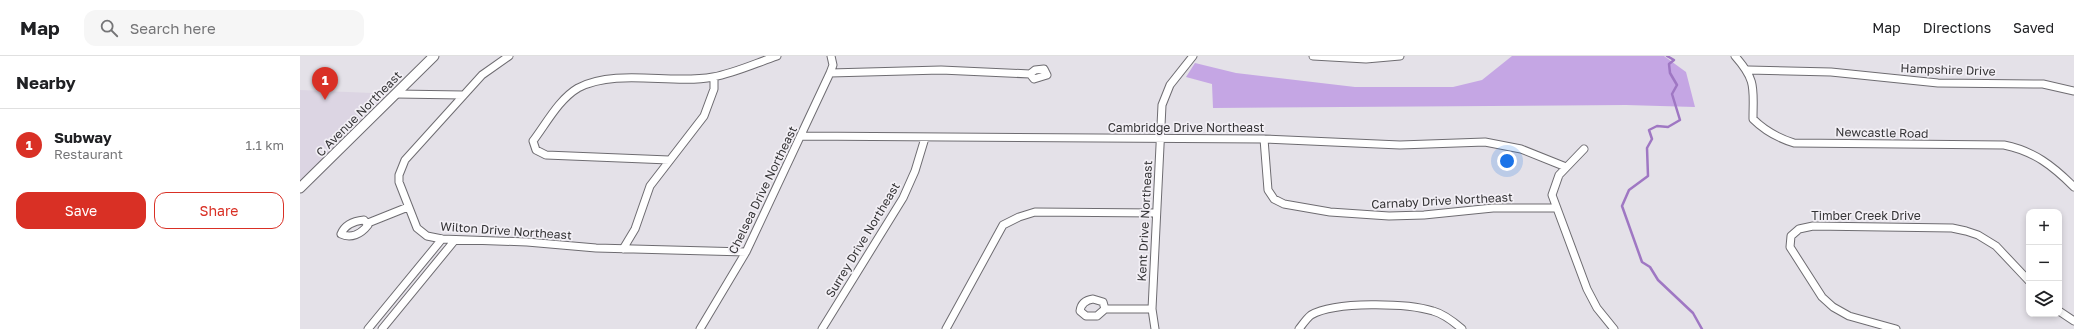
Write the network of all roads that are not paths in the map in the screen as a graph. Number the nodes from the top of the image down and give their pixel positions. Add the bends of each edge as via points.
1 (434, 56) edge
2 (509, 56) edge
3 (777, 56) edge
4 (831, 56) edge
5 (1193, 56) edge
6 (1313, 56) edge
7 (1400, 56) edge
8 (1735, 56) edge
9 (1748, 70) junction
10 (830, 73) junction
11 (1030, 74) dead end
12 (714, 77) junction
13 (2074, 91) edge
14 (396, 94) junction
15 (463, 95) junction
16 (802, 136) junction
17 (925, 138) junction
18 (1160, 139) junction
19 (1264, 139) junction
20 (1584, 149) dead end
21 (669, 160) junction
22 (1566, 167) junction
23 (2074, 187) edge
24 (300, 188) edge
25 (408, 207) junction
26 (1556, 208) junction
27 (1156, 213) junction
28 (368, 222) dead end
29 (442, 239) junction
30 (455, 240) junction
31 (623, 249) junction
32 (746, 252) junction
33 (2026, 278) edge
34 (1105, 309) dead end
35 (1152, 309) junction
36 (2062, 313) edge
37 (2074, 321) edge
38 (368, 329) edge
39 (382, 329) edge
40 (700, 329) edge
41 (822, 329) edge
42 (946, 329) edge
43 (1155, 329) edge
44 (1299, 329) edge
45 (1462, 329) edge
46 (1614, 329) edge
47 (1896, 329) edge

1 - 14 street, C Avenue Northeast
2 - 15 street, Wilton Drive Northeast via 482,75
3 - 12 street
4 - 10 street, Chelsea Drive Northeast
5 - 18 street, Kent Drive Northeast via 1164,94
6 - 7 street via 1366,59
8 - 9 street, Newcastle Road
9 - 13 street, Hampshire Drive via 1831,72 1938,83 2043,84
9 - 23 street, Newcastle Road via 1755,96 1753,119 1763,130 1777,138 1794,143 2004,145 2022,148 2041,156
10 - 11 street via 941,70
10 - 16 street, Chelsea Drive Northeast
12 - 21 street via 714,89 704,116
12 - 21 street via 678,80 615,79 593,82 570,93 534,141 536,150 540,153 555,156
14 - 15 street
14 - 24 street, C Avenue Northeast
15 - 25 street, Wilton Drive Northeast via 405,160 399,182
16 - 17 street, Cambridge Drive Northeast
16 - 32 street, Chelsea Drive Northeast
17 - 18 street, Cambridge Drive Northeast
17 - 41 street, Surrey Drive Northeast via 903,198
18 - 19 street, Cambridge Drive Northeast
18 - 27 street, Kent Drive Northeast
19 - 22 street, Cambridge Drive Northeast via 1389,145 1474,142 1499,144 1525,150
19 - 26 street, Carnaby Drive Northeast via 1268,190 1274,199 1284,204 1336,213 1389,216 1493,208
20 - 22 street
21 - 31 street via 650,186 635,229
22 - 26 street via 1557,176 1553,185 1552,195
25 - 28 street
25 - 29 street, Wilton Drive Northeast via 421,233
26 - 46 street via 1587,289 1597,308
27 - 35 street, Kent Drive Northeast
27 - 42 street via 1035,212 1012,219 1003,225
29 - 30 street, Wilton Drive Northeast
29 - 38 street
30 - 31 street, Wilton Drive Northeast
30 - 39 street
31 - 32 street, Wilton Drive Northeast
32 - 40 street, Chelsea Drive Northeast
33 - 47 street, Timber Creek Drive via 1995,243 1967,231 1952,228 1813,226 1799,229 1791,236 1790,247 1822,297 1833,307 1849,316
34 - 35 street
35 - 43 street, Kent Drive Northeast
36 - 37 street
44 - 45 street via 1312,315 1340,306 1422,308 1452,320

